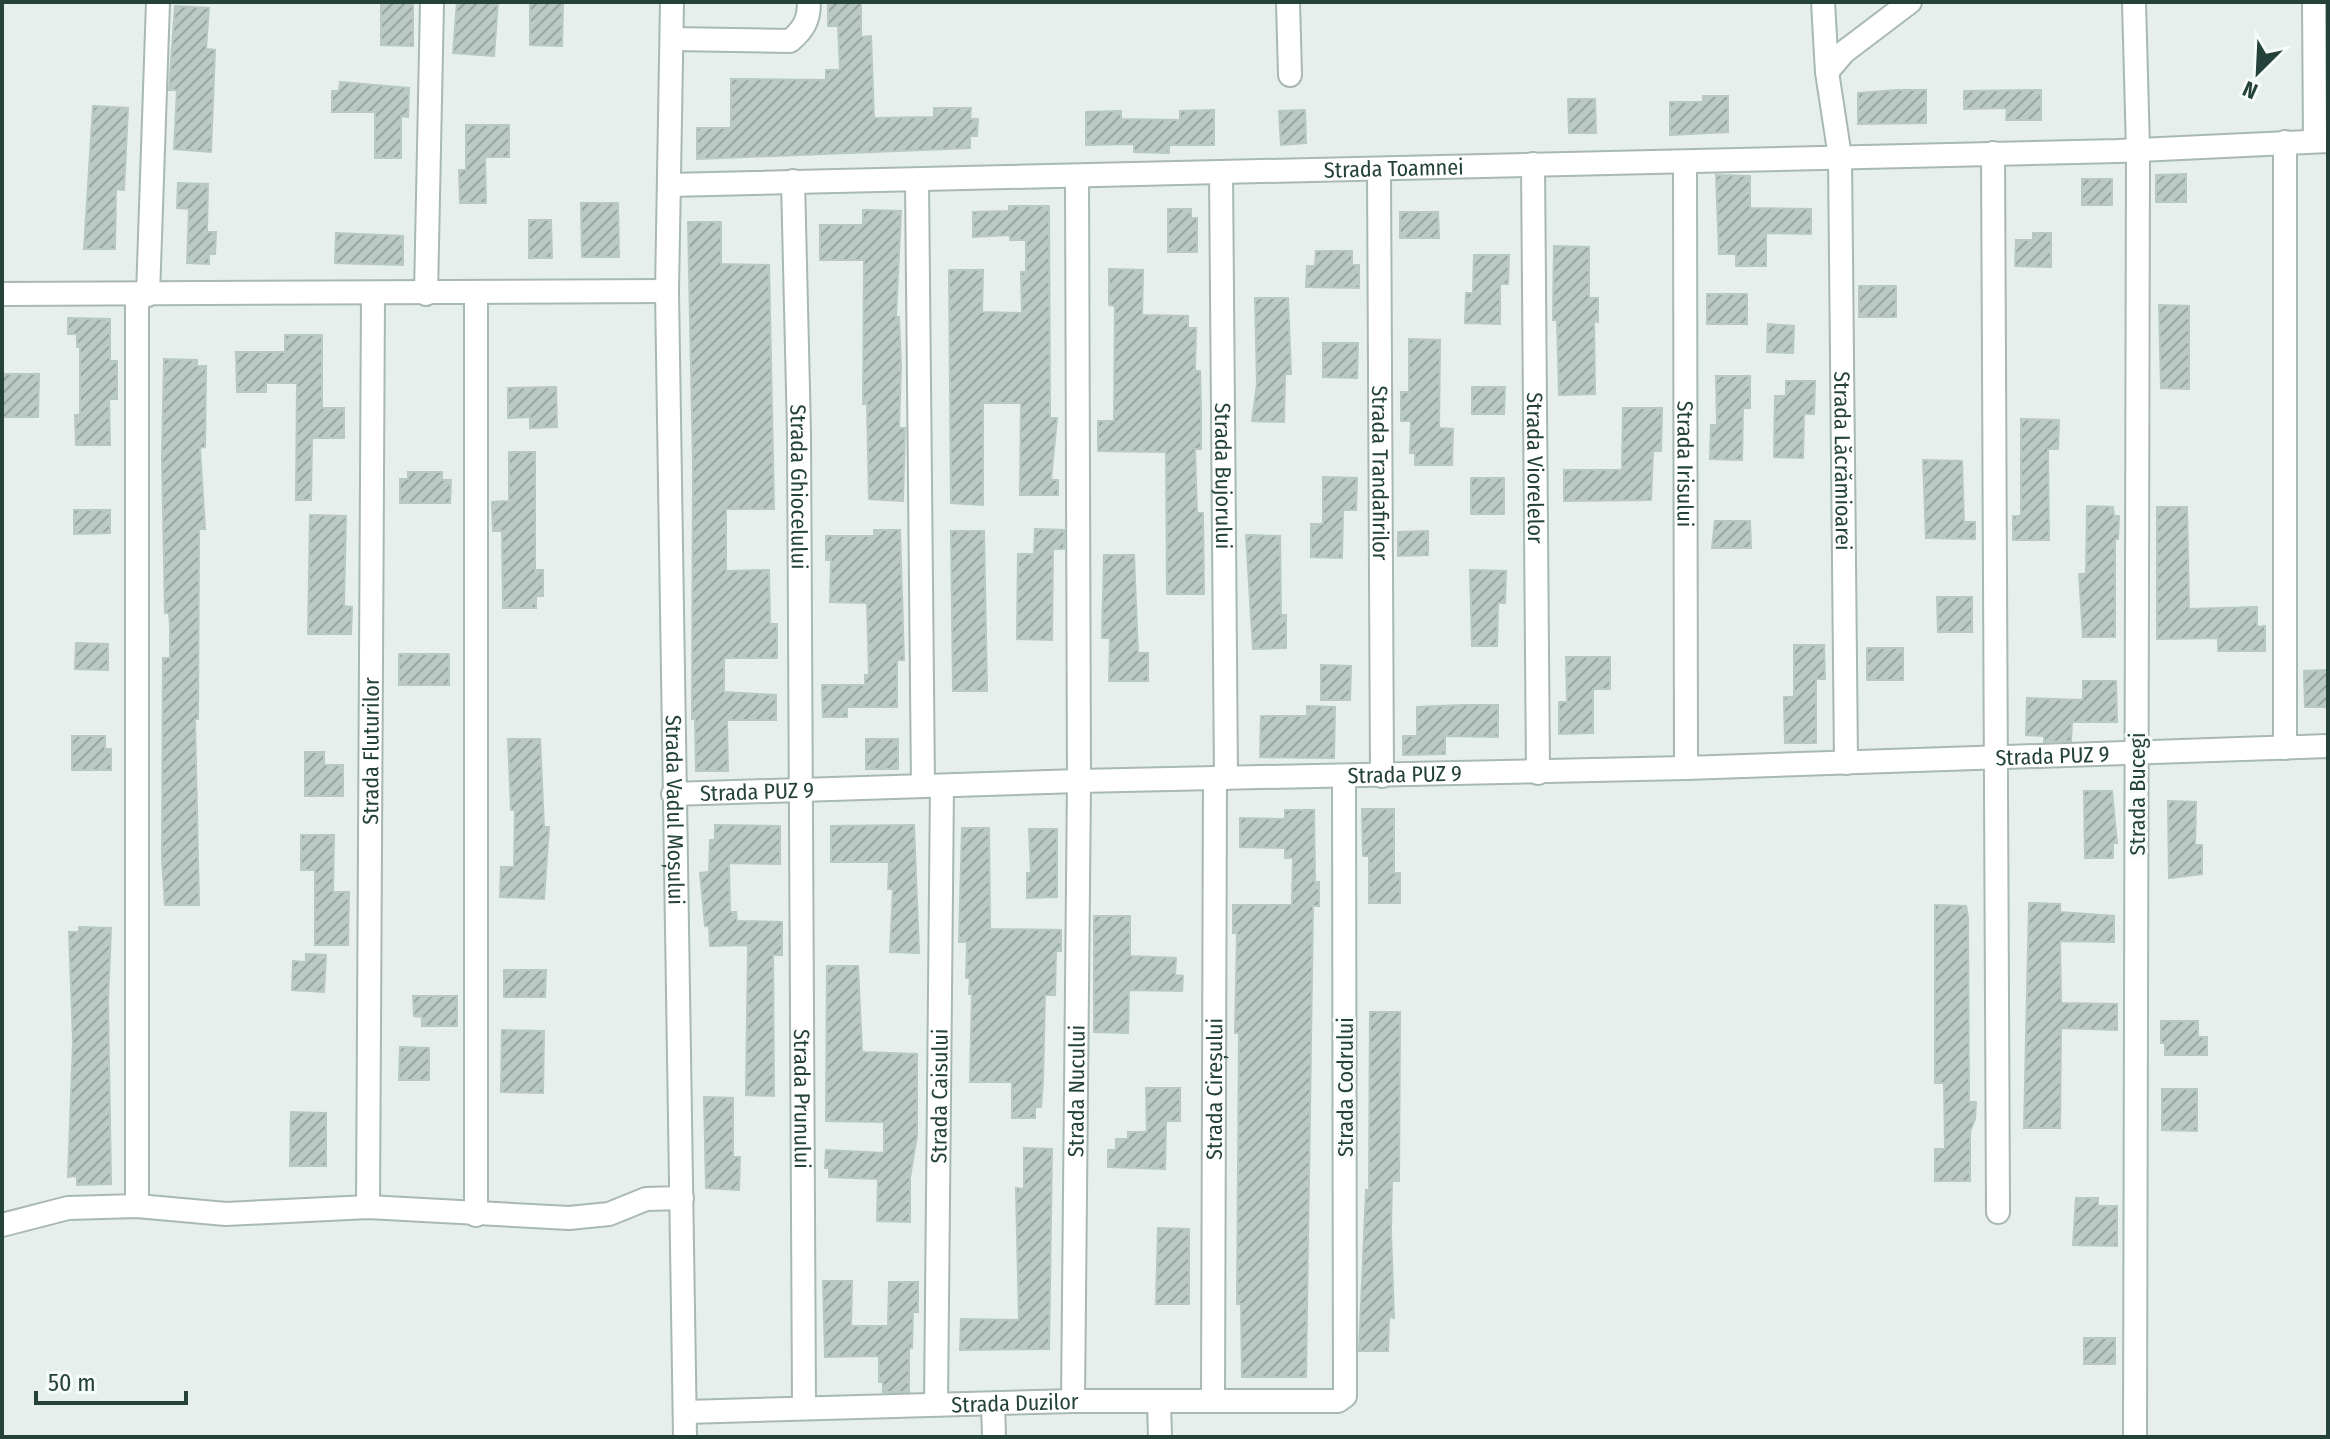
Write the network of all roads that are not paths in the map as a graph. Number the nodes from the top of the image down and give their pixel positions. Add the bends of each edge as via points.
1 (158, 2) edge
2 (432, 2) edge
3 (672, 2) edge
4 (809, 2) edge
5 (1288, 2) edge
6 (1823, 2) edge
7 (1910, 2) edge
8 (2134, 2) edge
9 (2314, 2) edge
10 (673, 39) junction
11 (1827, 72) junction
12 (1290, 75) dead end
13 (2321, 141) edge
14 (2285, 142) junction
15 (2128, 150) junction
16 (1993, 153) junction
17 (1840, 157) junction
18 (1685, 162) junction
19 (1533, 164) junction
20 (1379, 169) junction
21 (1221, 172) junction
22 (1077, 178) junction
23 (793, 181) junction
24 (917, 181) junction
25 (670, 185) junction
26 (667, 291) junction
27 (2, 294) edge
28 (426, 294) junction
29 (476, 294) junction
30 (143, 295) junction
31 (373, 295) junction
32 (2328, 746) edge
33 (2285, 748) junction
34 (2137, 753) junction
35 (1995, 758) junction
36 (1846, 763) junction
37 (1686, 768) junction
38 (1538, 773) junction
39 (1382, 776) junction
40 (1220, 778) junction
41 (1344, 778) junction
42 (1079, 781) junction
43 (932, 786) junction
44 (802, 791) junction
45 (673, 794) junction
46 (682, 1198) junction
47 (137, 1206) junction
48 (368, 1207) junction
49 (1998, 1212) dead end
50 (476, 1215) junction
51 (2, 1225) edge
52 (1345, 1396) joint
53 (1073, 1401) junction
54 (1213, 1401) junction
55 (1159, 1402) junction
56 (936, 1404) junction
57 (993, 1404) junction
58 (804, 1407) junction
59 (685, 1412) junction
60 (685, 1437) edge
61 (994, 1437) edge
62 (1160, 1437) edge
63 (2135, 1437) edge

1 - 30 street
2 - 28 street
3 - 10 street, Strada Vadul Moșului
4 - 10 street via 803,30 790,41
5 - 12 street
6 - 11 street, Strada Lăcrămioarei
7 - 11 street via 1844,52
8 - 15 street, Strada Bucegi
9 - 13 street
10 - 25 street, Strada Vadul Moșului
11 - 17 street, Strada Lăcrămioarei
13 - 14 street, Strada Toamnei
14 - 15 street, Strada Toamnei
14 - 33 street
15 - 16 street, Strada Toamnei
15 - 34 street, Strada Bucegi
16 - 17 street, Strada Toamnei
16 - 35 street
17 - 18 street, Strada Toamnei
17 - 36 street, Strada Lăcrămioarei
18 - 19 street, Strada Toamnei
18 - 37 street, Strada Irisului
19 - 20 street, Strada Toamnei
19 - 38 street, Strada Viorelelor
20 - 21 street, Strada Toamnei
20 - 39 street, Strada Trandafirilor
21 - 22 street, Strada Toamnei
21 - 40 street, Strada Bujorului
22 - 24 street, Strada Toamnei
22 - 42 street, Strada Nucului
23 - 24 street, Strada Toamnei
23 - 25 street, Strada Toamnei
23 - 44 street, Strada Ghiocelului
24 - 43 street, Strada Caisului
25 - 26 street, Strada Vadul Moșului
26 - 29 street
26 - 45 street, Strada Vadul Moșului
27 - 30 street
28 - 29 street
28 - 31 street
29 - 50 street
30 - 31 street
30 - 47 street
31 - 48 street, Strada Fluturilor
32 - 33 street, Strada PUZ 9
33 - 34 street, Strada PUZ 9
34 - 35 street, Strada PUZ 9
34 - 63 street, Strada Bucegi
35 - 36 street, Strada PUZ 9
35 - 49 street
36 - 37 street, Strada PUZ 9
37 - 38 street, Strada PUZ 9
38 - 39 street, Strada PUZ 9
39 - 41 street, Strada PUZ 9
40 - 41 street, Strada PUZ 9
40 - 42 street, Strada PUZ 9
40 - 54 street, Strada Cireșului
41 - 52 street, Strada Codrului
42 - 43 street, Strada PUZ 9
42 - 53 street, Strada Nucului
43 - 44 street, Strada PUZ 9
43 - 56 street, Strada Caisului
44 - 45 street, Strada PUZ 9
44 - 58 street, Strada Prunului
45 - 46 street, Strada Vadul Moșului
46 - 50 street via 646,1199 609,1214 569,1218
46 - 59 street, Strada Vadul Moșului
47 - 48 street via 255,1214
47 - 51 street via 68,1208
48 - 50 street
52 - 54 street, Strada Duzilor via 1338,1401
53 - 55 street, Strada Duzilor
53 - 57 street, Strada Duzilor
54 - 55 street, Strada Duzilor
55 - 62 street
56 - 57 street, Strada Duzilor
56 - 58 street, Strada Duzilor
57 - 61 street
58 - 59 street, Strada Duzilor
59 - 60 street, Strada Vadul Moșului

